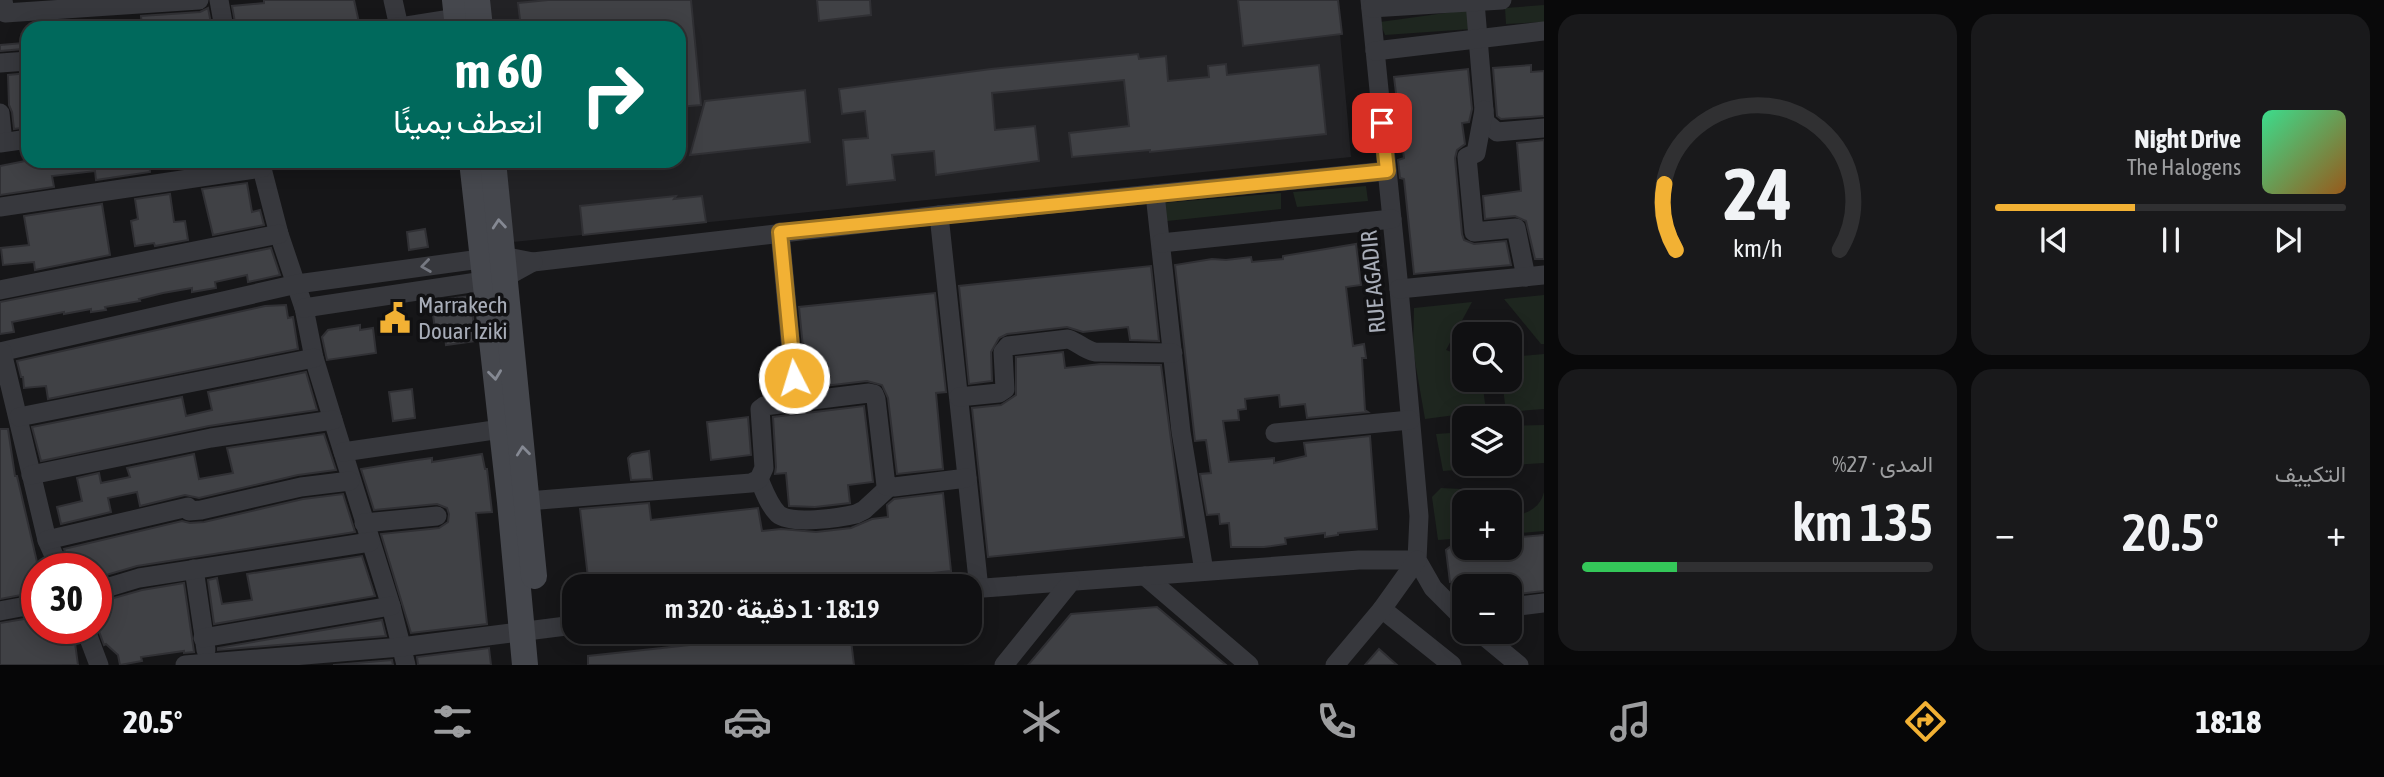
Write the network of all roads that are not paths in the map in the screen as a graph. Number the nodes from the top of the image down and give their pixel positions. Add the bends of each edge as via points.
1 (199, 0) edge
2 (219, 0) edge
3 (393, 0) edge
4 (477, 0) edge
5 (1502, 0) edge
6 (1475, 2) junction
7 (76, 4) edge
8 (1370, 4) edge
9 (3, 9) edge
10 (462, 18) edge
11 (223, 21) edge
12 (396, 21) edge
13 (442, 21) edge
14 (1544, 31) edge
15 (1478, 39) junction
16 (1375, 51) junction
17 (21, 61) edge
18 (0, 62) edge
19 (1484, 110) junction
20 (0, 113) edge
21 (1544, 128) edge
22 (21, 140) edge
23 (1, 143) edge
24 (237, 168) edge
25 (262, 168) edge
26 (473, 168) edge
27 (493, 168) edge
28 (1387, 171) junction
29 (1155, 194) junction
30 (0, 207) edge
31 (939, 215) junction
32 (1392, 219) junction
33 (780, 232) junction
34 (279, 234) junction
35 (1161, 243) junction
36 (493, 268) junction
37 (1535, 276) edge
38 (297, 284) junction
39 (1399, 289) junction
40 (0, 290) edge
41 (304, 308) junction
42 (1, 352) edge
43 (1173, 353) junction
44 (314, 358) junction
45 (959, 397) junction
46 (796, 402) junction
47 (19, 417) junction
48 (332, 420) junction
49 (1410, 421) junction
50 (501, 429) junction
51 (1275, 433) dead end
52 (343, 452) junction
53 (32, 475) junction
54 (967, 478) junction
55 (759, 480) junction
56 (350, 481) junction
57 (889, 487) junction
58 (519, 502) junction
59 (437, 516) dead end
60 (367, 532) junction
61 (47, 540) junction
62 (53, 553) edge
63 (1417, 560) junction
64 (194, 569) junction
65 (1204, 571) junction
66 (973, 574) edge
67 (1145, 576) junction
68 (1070, 583) junction
69 (112, 587) edge
70 (982, 588) edge
71 (1544, 603) edge
72 (391, 606) junction
73 (1522, 606) edge
74 (21, 607) edge
75 (1452, 607) edge
76 (1382, 609) junction
77 (0, 611) edge
78 (562, 627) edge
79 (530, 631) junction
80 (204, 638) junction
81 (91, 644) edge
82 (1494, 644) edge
83 (403, 656) edge
84 (208, 664) edge
85 (99, 665) edge
86 (185, 665) edge
87 (524, 665) edge
88 (542, 665) edge
89 (1004, 665) edge
90 (1249, 665) edge
91 (1335, 665) edge
92 (1452, 665) edge
93 (1520, 665) edge

1 - 7 street
2 - 11 street
3 - 12 street
4 - 10 street
5 - 6 street
6 - 8 street
6 - 15 street
7 - 9 street
8 - 16 street, RUE AGADIR
10 - 13 street
14 - 15 street
15 - 16 street
15 - 19 street
16 - 28 street, RUE AGADIR
17 - 18 street
19 - 21 street via 1485,122 1497,132
19 - 37 street via 1476,153 1467,158 1474,232 1516,228
20 - 23 street
22 - 23 street
24 - 30 street
25 - 34 street
26 - 36 street
36 -> 27 street
28 - 29 street
28 - 32 street, RUE AGADIR
29 - 31 street
29 - 35 street
31 - 33 street
31 - 45 street
32 - 35 street
32 - 39 street, RUE AGADIR
33 - 36 street
33 - 46 street
34 - 38 street
34 - 40 street
35 - 43 street
36 -> 38 street
36 - 41 street
36 -> 50 street
58 -> 36 street
37 - 39 street
38 - 41 street
38 - 42 street
39 - 49 street, RUE AGADIR
41 - 44 street
42 - 47 street
43 - 45 street via 1087,351 1068,339 1008,346 1003,352 1005,389
43 - 65 street
44 - 47 street
44 - 48 street
45 - 54 street
46 - 55 street via 760,409 764,468
46 - 57 street via 874,394
47 - 53 street
48 - 52 street
48 - 53 street via 211,438
49 - 51 street
49 - 63 street, RUE AGADIR via 1419,516
50 - 52 street
50 - 58 street
52 - 56 street
53 - 61 street
54 - 57 street
54 - 66 street
55 - 57 street via 772,506 792,520 856,514
55 - 58 street
56 - 60 street
56 - 61 street via 301,486 201,510 189,511 188,507
58 - 79 street
59 - 60 street
60 - 64 street
60 - 72 street
61 - 62 street
63 - 65 street
63 - 75 street via 1433,588
63 - 76 street
64 - 69 street
64 - 80 street
65 - 67 street
67 - 68 street
67 - 90 street
68 - 70 street
68 - 89 street
71 - 73 street
72 - 80 street
72 - 83 street
74 - 77 street
76 - 91 street
76 - 92 street
78 - 79 street
79 - 83 street
79 - 87 street
79 - 88 street
80 - 84 street
81 - 85 street
82 - 93 street
83 - 84 street
84 - 86 street

